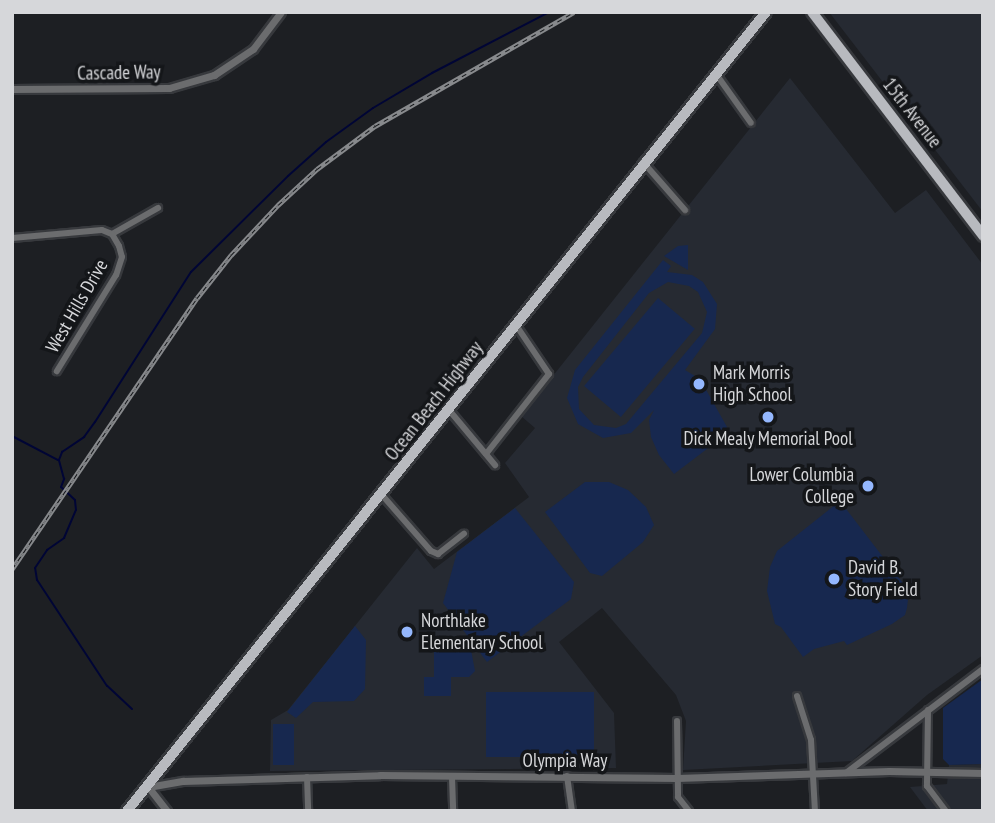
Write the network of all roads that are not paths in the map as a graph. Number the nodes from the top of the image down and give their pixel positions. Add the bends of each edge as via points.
1 (281, 12) edge
2 (766, 12) edge
3 (812, 12) edge
4 (716, 74) junction
5 (12, 89) edge
6 (751, 123) dead end
7 (643, 162) junction
8 (158, 208) dead end
9 (685, 210) dead end
10 (111, 234) junction
11 (983, 236) edge
12 (12, 238) edge
13 (516, 326) junction
14 (57, 371) dead end
15 (449, 410) junction
16 (486, 454) junction
17 (495, 465) dead end
18 (382, 495) junction
19 (464, 534) dead end
20 (983, 669) edge
21 (797, 696) dead end
22 (928, 710) junction
23 (677, 721) dead end
24 (927, 772) junction
25 (846, 773) junction
26 (983, 773) edge
27 (568, 776) junction
28 (813, 776) junction
29 (306, 777) junction
30 (452, 777) junction
31 (677, 778) junction
32 (148, 787) junction
33 (812, 810) edge
34 (127, 811) edge
35 (167, 811) edge
36 (308, 811) edge
37 (453, 811) edge
38 (572, 811) edge
39 (689, 811) edge
40 (946, 811) edge

1 - 5 street, Cascade Way via 253,49 215,75 169,88
2 - 4 main road, Ocean Beach Highway
3 - 11 main road, 15th Avenue
4 - 6 street
4 - 7 main road, Ocean Beach Highway
7 - 9 street
7 - 13 main road, Ocean Beach Highway
8 - 10 street
10 - 12 street, West Hills Drive via 102,230
10 - 14 street, West Hills Drive via 122,257 116,275
13 - 15 main road, Ocean Beach Highway
13 - 16 street via 547,369 547,380
15 - 16 street
15 - 18 main road, Ocean Beach Highway
16 - 17 street
18 - 19 street via 431,551 438,554
18 - 32 main road, Ocean Beach Highway
20 - 22 street
21 - 28 street via 811,740
22 - 24 street
22 - 25 street
23 - 31 street
24 - 25 street, Olympia Way
24 - 26 street, Olympia Way
24 - 40 street via 927,786
25 - 28 street, Olympia Way
27 - 30 street, Olympia Way
27 - 31 street, Olympia Way
27 - 38 street
28 - 31 street, Olympia Way
28 - 33 street
29 - 30 street, Olympia Way
29 - 32 street, Olympia Way via 183,781
29 - 36 street
30 - 37 street
31 - 39 street via 678,797
32 - 34 main road, Ocean Beach Highway
32 - 35 street

